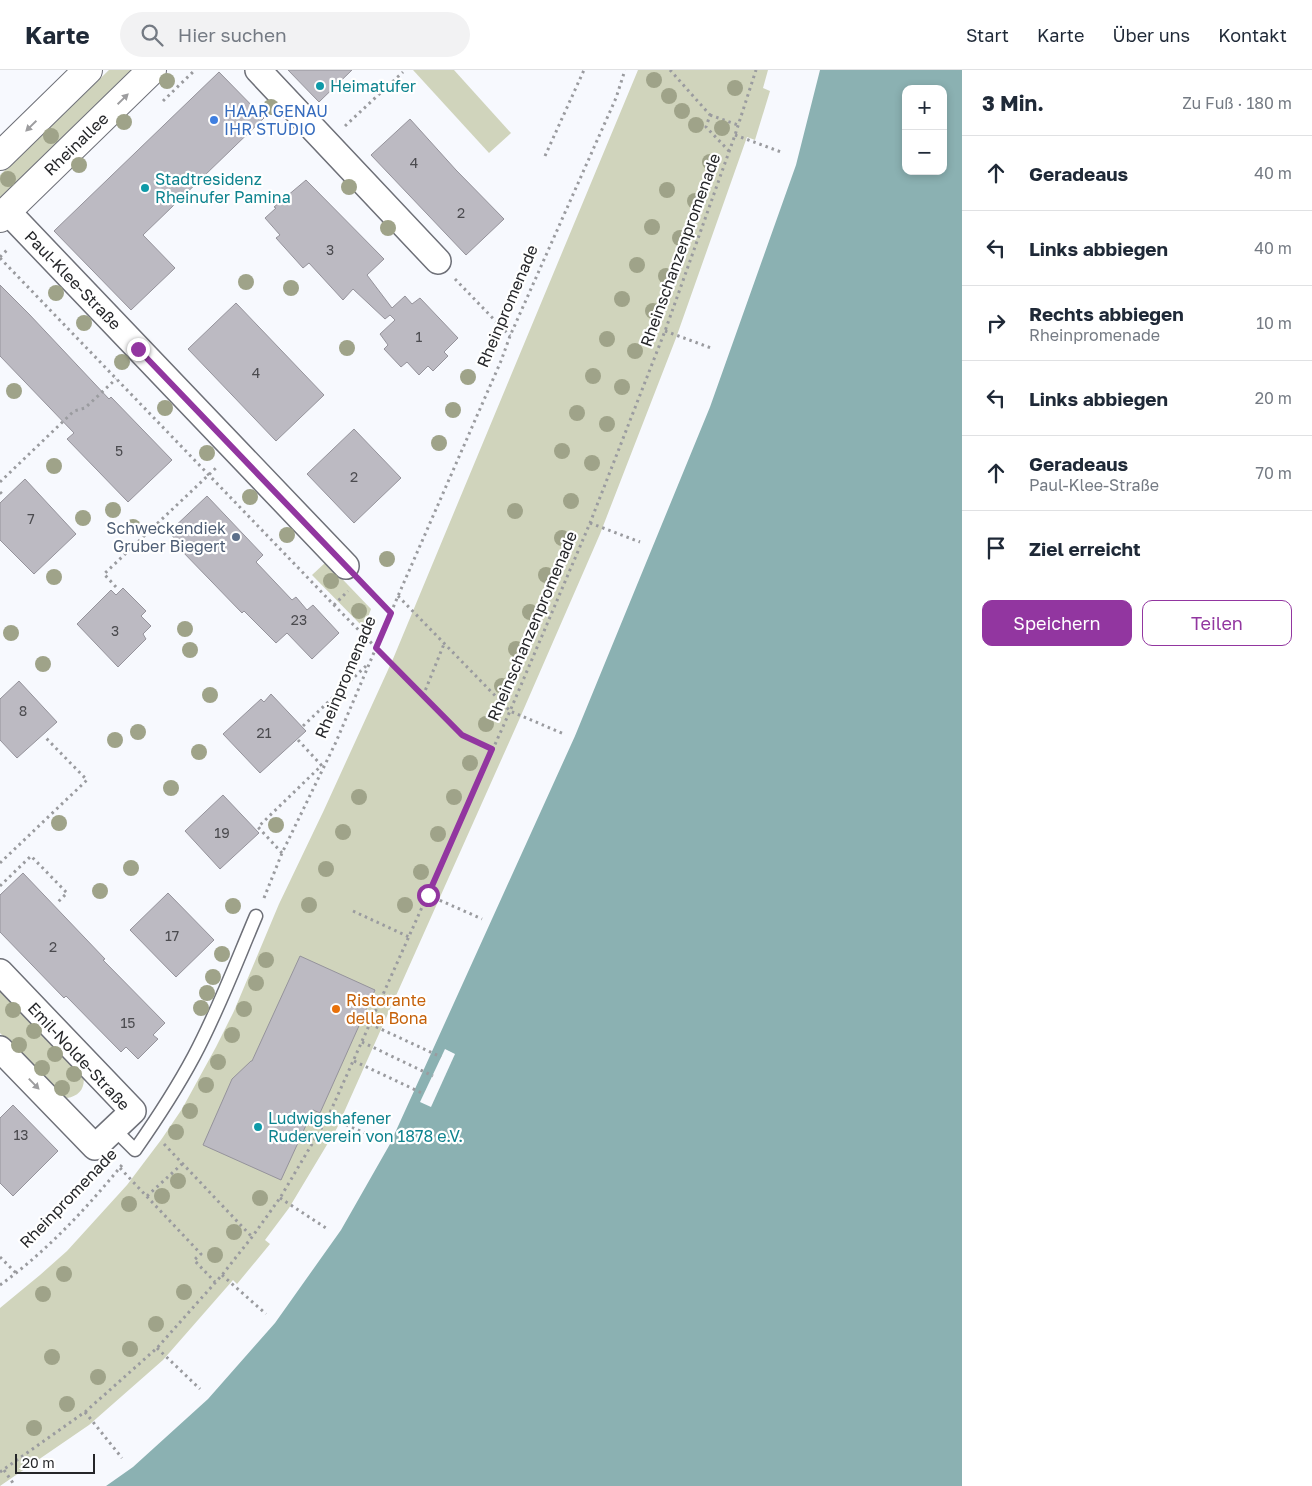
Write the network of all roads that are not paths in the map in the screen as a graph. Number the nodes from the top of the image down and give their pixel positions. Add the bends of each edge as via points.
1 (88, 70) edge
2 (152, 70) edge
3 (258, 70) edge
4 (0, 156) edge
5 (3, 214) edge
6 (438, 261) road end
7 (346, 566) road end
8 (256, 916) road end
9 (0, 972) edge
10 (0, 1049) edge
11 (114, 1129) junction

1 -> 4 street
5 -> 2 street, Rheinallee
3 - 6 street
5 - 7 street, Paul-Klee-Straße
8 - 11 lane, Rheinpromenade via 194,1056 150,1129 135,1150
9 - 11 street, Emil-Nolde-Straße via 133,1111
10 -> 11 street, Emil-Nolde-Straße via 95,1147

